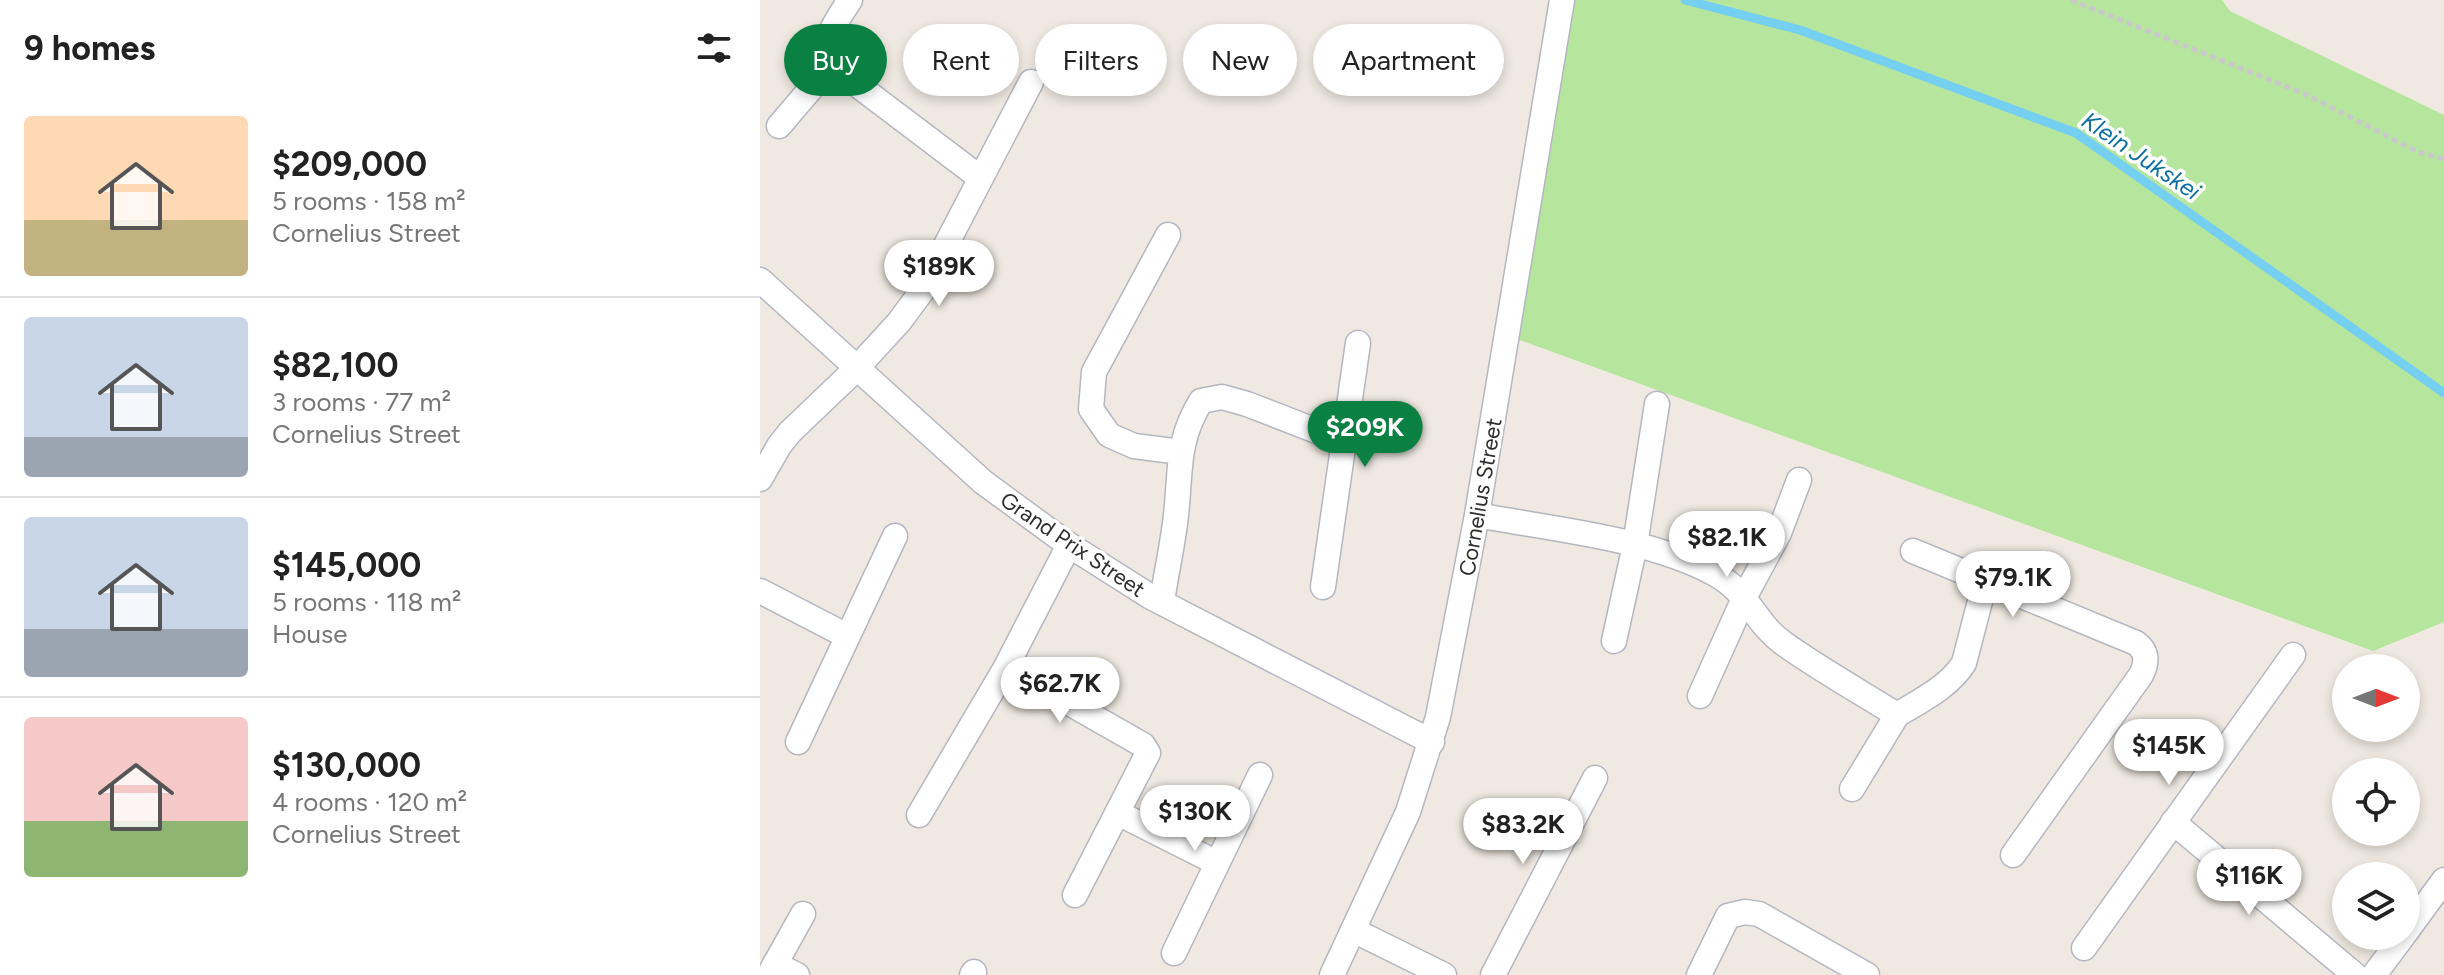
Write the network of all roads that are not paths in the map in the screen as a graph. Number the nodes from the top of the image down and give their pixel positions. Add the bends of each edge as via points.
1 (850, 0) edge
2 (1562, 2) edge
3 (836, 24) edge
4 (1031, 82) dead end
5 (805, 96) edge
6 (872, 96) edge
7 (779, 126) dead end
8 (979, 177) junction
9 (1168, 235) dead end
10 (760, 280) edge
11 (1358, 343) dead end
12 (856, 369) junction
13 (1657, 404) dead end
14 (1345, 442) junction
15 (1181, 452) junction
16 (760, 479) edge
17 (1799, 480) dead end
18 (1477, 515) junction
19 (895, 536) dead end
20 (1069, 545) junction
21 (1635, 545) junction
22 (1913, 551) dead end
23 (1985, 582) junction
24 (1323, 587) dead end
25 (760, 591) edge
26 (1745, 596) junction
27 (1162, 602) junction
28 (847, 636) junction
29 (1614, 641) dead end
30 (2293, 655) dead end
31 (1006, 667) junction
32 (1700, 696) dead end
33 (1897, 715) junction
34 (798, 742) dead end
35 (1432, 742) junction
36 (1260, 775) dead end
37 (1595, 778) dead end
38 (1852, 789) dead end
39 (1118, 813) junction
40 (919, 815) dead end
41 (2173, 822) junction
42 (2013, 855) dead end
43 (1217, 863) junction
44 (2444, 880) edge
45 (1075, 895) dead end
46 (2420, 912) edge
47 (803, 914) dead end
48 (1353, 930) junction
49 (2084, 948) dead end
50 (2392, 950) edge
51 (1174, 953) dead end
52 (772, 969) edge
53 (797, 975) edge
54 (1332, 975) edge
55 (1444, 975) edge
56 (1493, 975) edge
57 (1699, 975) edge
58 (1867, 975) edge
59 (2355, 975) edge
60 (2374, 975) edge

1 - 3 street
2 - 18 street, Cornelius Street
4 - 8 street
5 - 7 street
6 - 8 street
8 - 12 street via 922,291
9 - 15 street via 1094,372 1091,409 1109,435 1134,446
10 - 12 street, Grand Prix Street
11 - 14 street
12 - 16 street via 790,432
12 - 20 street, Grand Prix Street via 983,482
13 - 21 street
14 - 15 street via 1222,397 1201,401 1188,423
14 - 24 street
15 - 27 street
17 - 26 street via 1779,533
18 - 21 street
18 - 35 street, Cornelius Street
19 - 28 street
20 - 27 street, Grand Prix Street
20 - 31 street
21 - 26 street via 1707,569
21 - 29 street
22 - 23 street
23 - 33 street via 1964,663 1926,698
23 - 42 street via 2136,643 2145,661 2141,675
25 - 28 street
26 - 32 street
26 - 33 street via 1782,642
27 - 35 street, Grand Prix Street
28 - 34 street
30 - 41 street
31 - 39 street via 1143,745 1148,753
31 - 40 street
33 - 38 street
35 - 48 street, Cornelius Street via 1408,812
36 - 43 street
37 - 56 street
39 - 43 street
39 - 45 street
41 - 49 street
41 - 59 street
43 - 51 street
44 - 46 street
47 - 52 street
48 - 54 street, Cornelius Street
48 - 55 street
50 - 60 street
52 - 53 street
57 - 58 street via 1724,921 1732,913 1745,912 1759,914

